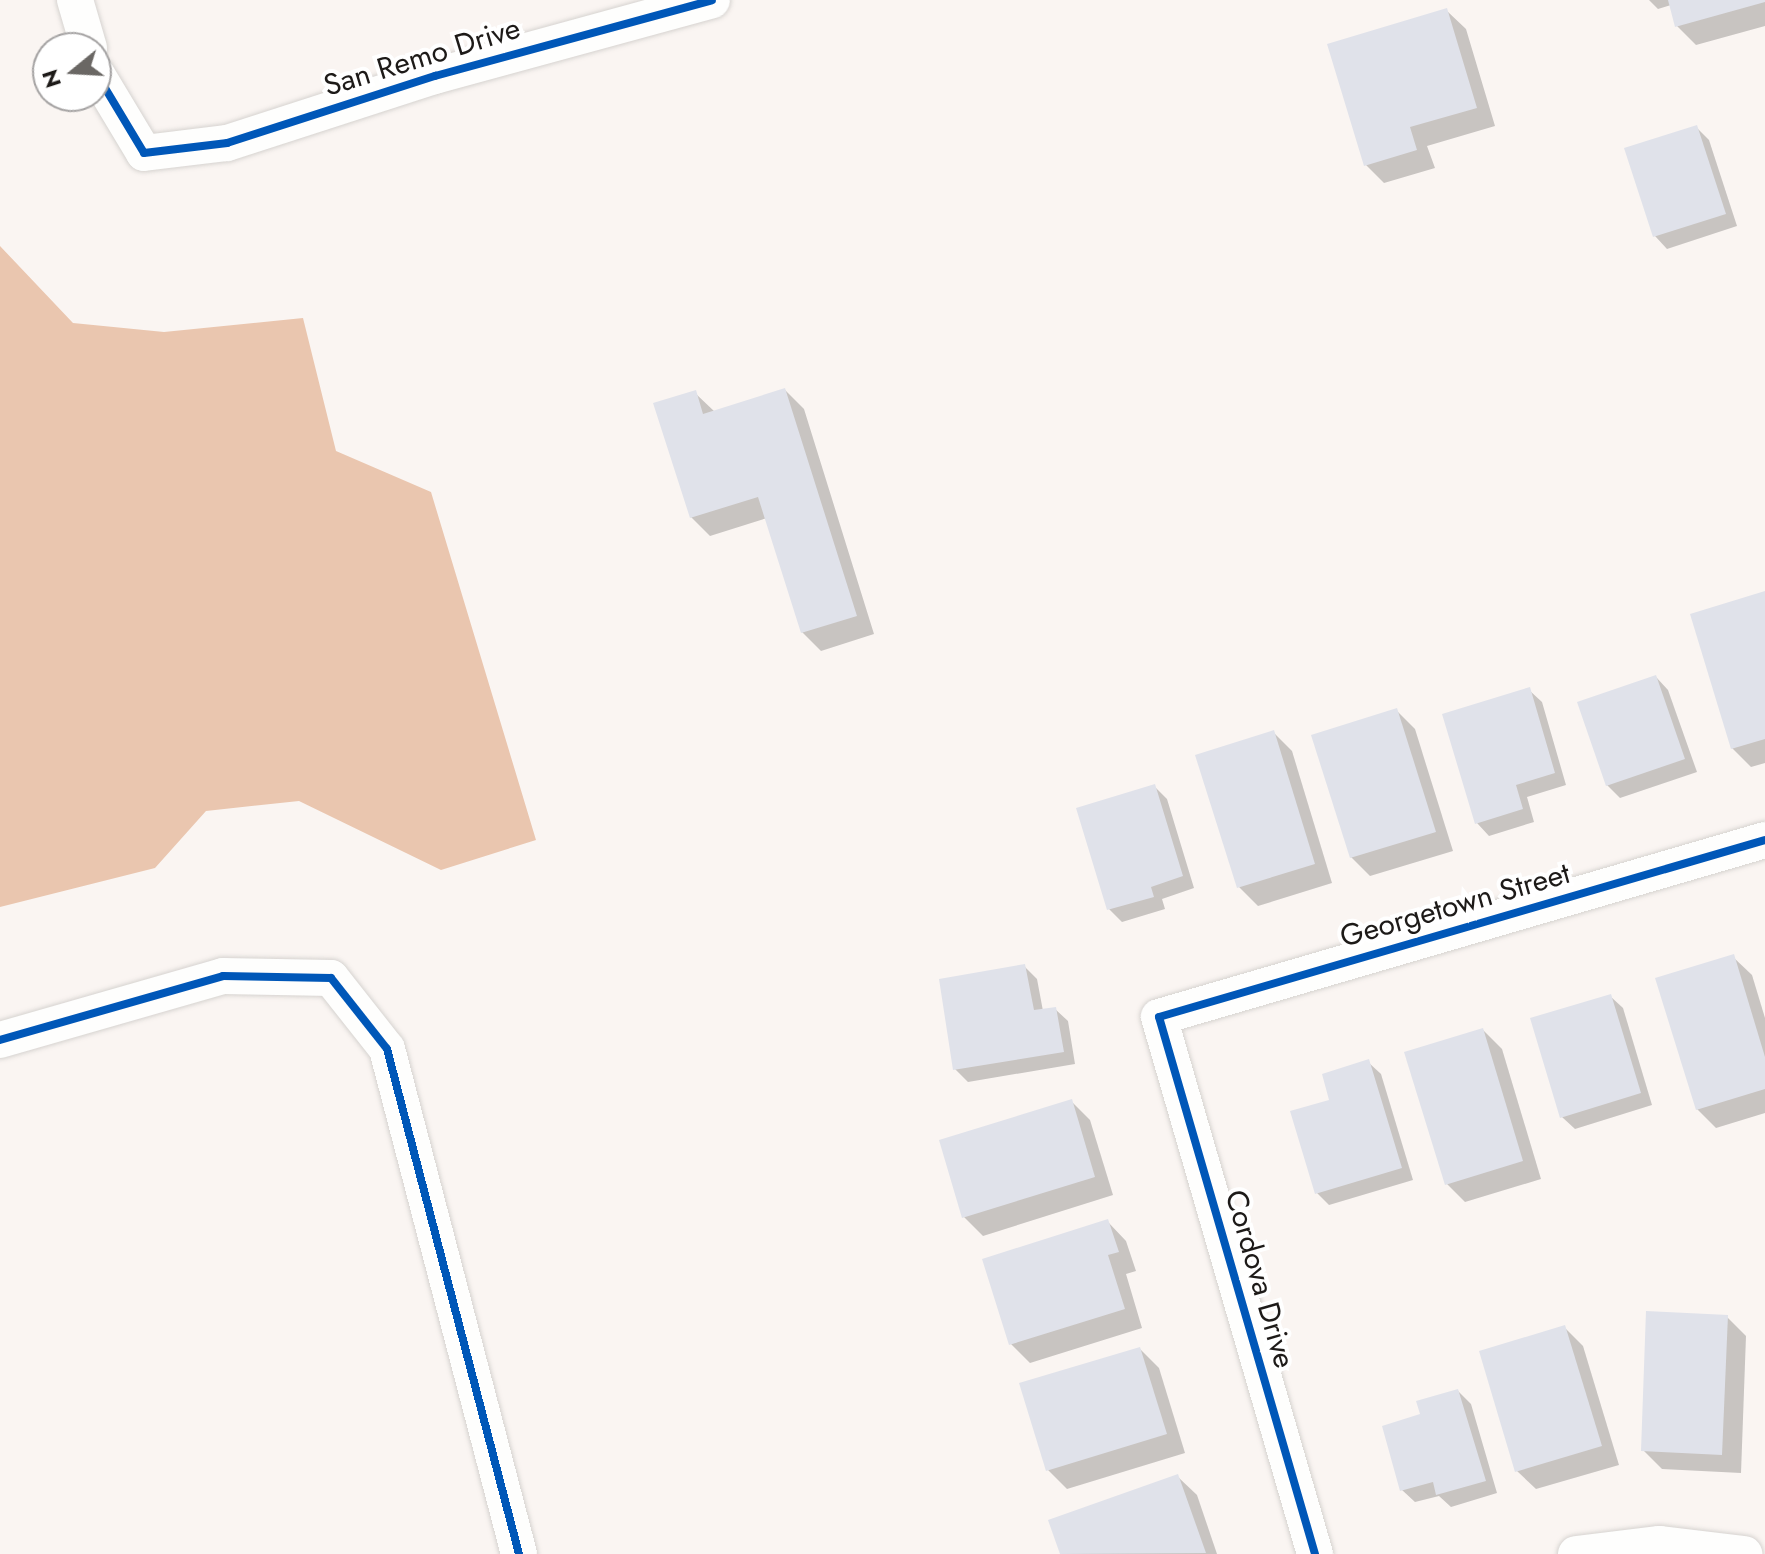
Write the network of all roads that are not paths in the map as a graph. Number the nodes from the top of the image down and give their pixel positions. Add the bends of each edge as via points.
1 (75, 0) edge
2 (712, 0) edge
3 (84, 32) edge
4 (112, 100) edge
5 (1765, 840) edge
6 (1159, 1017) joint
7 (0, 1040) edge
8 (509, 1552) edge
9 (1315, 1554) edge
10 (1576, 1554) edge
11 (1744, 1554) edge

1 - 3 street
2 - 4 street, San Remo Drive via 435,76 227,143 144,153
5 - 6 street, Georgetown Street
6 - 9 street, Cordova Drive
7 - 8 street via 223,976 331,978 387,1049
10 - 11 street via 1659,1544

